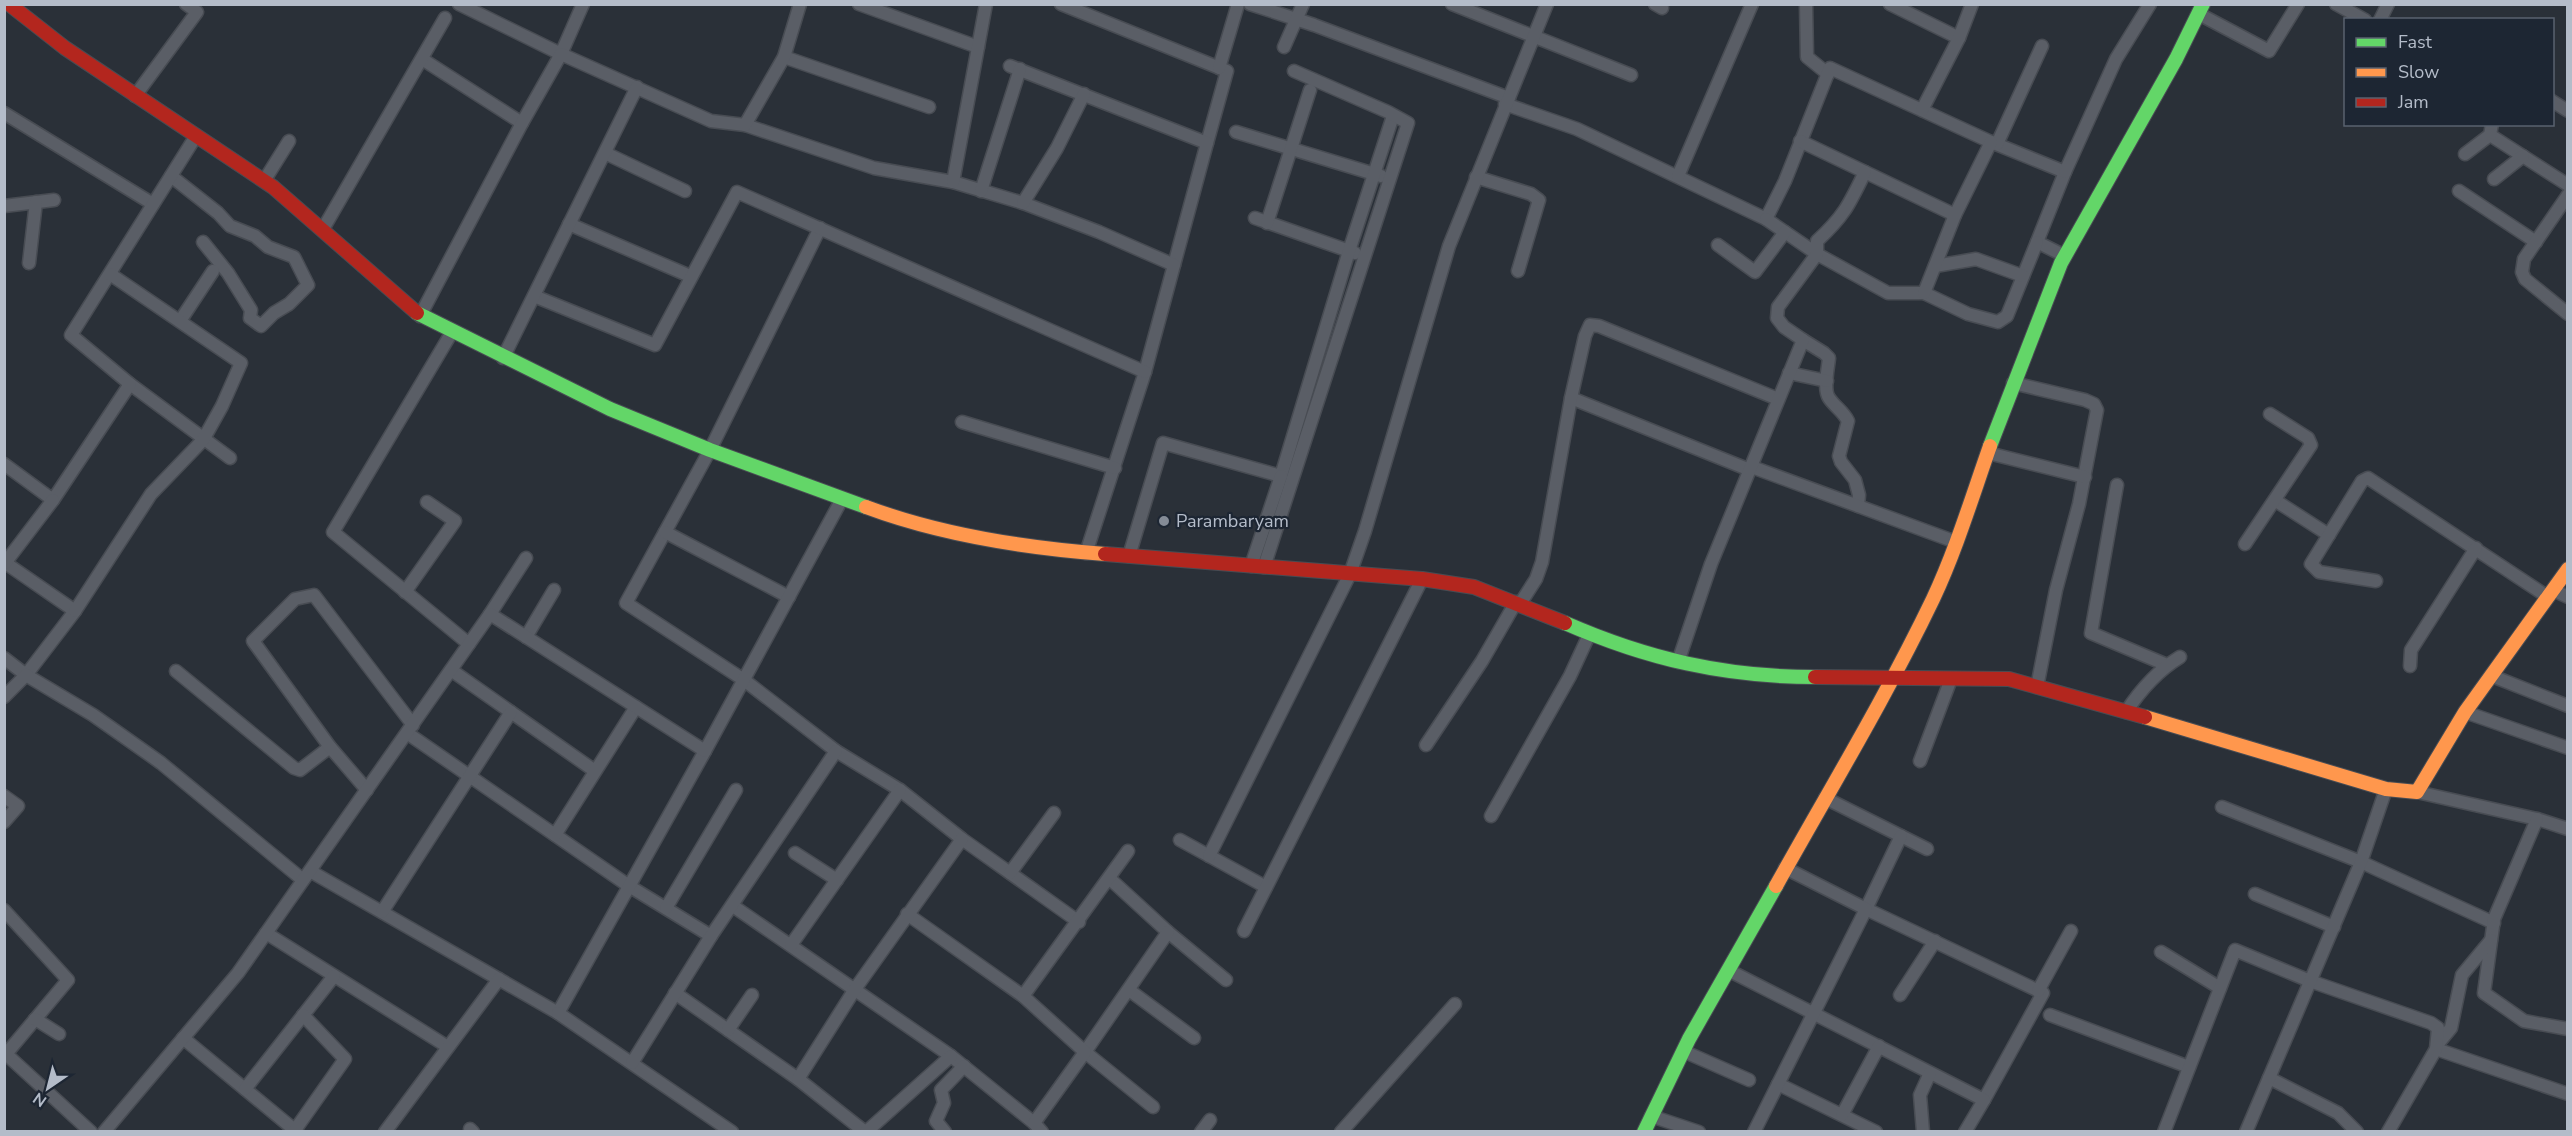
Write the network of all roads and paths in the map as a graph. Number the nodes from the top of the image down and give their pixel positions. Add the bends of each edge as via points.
1 (9, 4) edge
2 (186, 4) edge
3 (459, 4) edge
4 (583, 4) edge
5 (800, 4) edge
6 (859, 4) edge
7 (986, 4) edge
8 (1061, 4) edge
9 (1238, 4) edge
10 (1250, 4) edge
11 (1303, 4) edge
12 (1452, 4) edge
13 (1546, 4) edge
14 (1752, 4) edge
15 (1806, 4) edge
16 (1890, 4) edge
17 (1972, 4) edge
18 (2150, 4) edge
19 (2298, 4) edge
20 (2336, 4) edge
21 (2388, 4) edge
22 (199, 8) edge
23 (2201, 9) edge
24 (445, 18) dead end
25 (2360, 18) edge
26 (2381, 18) edge
27 (1296, 21) junction
28 (1536, 36) junction
29 (1959, 38) junction
30 (2042, 46) dead end
31 (978, 47) junction
32 (1284, 47) dead end
33 (561, 54) junction
34 (784, 57) junction
35 (422, 59) junction
36 (1219, 68) junction
37 (1294, 71) dead end
38 (1828, 74) junction
39 (1631, 75) dead end
40 (637, 87) junction
41 (1310, 90) dead end
42 (1084, 94) junction
43 (135, 96) junction
44 (1507, 101) junction
45 (2554, 102) edge
46 (929, 107) dead end
47 (1922, 110) junction
48 (2568, 111) edge
49 (4, 113) edge
50 (1392, 119) dead end
51 (522, 123) junction
52 (745, 125) junction
53 (2491, 130) edge
54 (1236, 132) dead end
55 (196, 136) junction
56 (289, 141) dead end
57 (1800, 141) junction
58 (1207, 142) junction
59 (1994, 143) junction
60 (1291, 150) junction
61 (605, 153) junction
62 (2465, 154) dead end
63 (2523, 156) junction
64 (1865, 172) junction
65 (2065, 172) junction
66 (1375, 174) junction
67 (171, 176) junction
68 (1678, 176) junction
69 (1476, 177) junction
70 (1390, 178) junction
71 (2494, 180) dead end
72 (264, 181) junction
73 (952, 182) junction
74 (2568, 185) edge
75 (981, 190) junction
76 (685, 191) dead end
77 (2459, 191) dead end
78 (2568, 195) edge
79 (54, 200) dead end
80 (36, 202) junction
81 (1023, 203) junction
82 (153, 204) junction
83 (4, 206) edge
84 (1955, 215) junction
85 (1255, 218) dead end
86 (1766, 219) junction
87 (1267, 223) junction
88 (569, 224) junction
89 (820, 228) junction
90 (323, 229) junction
91 (1785, 232) junction
92 (203, 242) dead end
93 (2037, 242) junction
94 (2536, 242) junction
95 (1718, 245) dead end
96 (1348, 251) junction
97 (1817, 254) junction
98 (1365, 256) junction
99 (2065, 256) junction
100 (29, 263) dead end
101 (1174, 265) junction
102 (1935, 266) junction
103 (213, 271) dead end
104 (1518, 272) dead end
105 (110, 274) junction
106 (690, 276) junction
107 (2023, 276) junction
108 (1924, 293) junction
109 (534, 296) junction
110 (2568, 314) edge
111 (420, 316) junction
112 (180, 321) junction
113 (452, 332) junction
114 (1803, 340) junction
115 (503, 358) junction
116 (1145, 372) junction
117 (1789, 373) junction
118 (1827, 381) junction
119 (2013, 383) junction
120 (130, 384) junction
121 (1571, 398) junction
122 (1778, 399) junction
123 (2270, 414) dead end
124 (962, 422) dead end
125 (203, 440) junction
126 (710, 450) junction
127 (1988, 453) junction
128 (230, 458) dead end
129 (4, 464) edge
130 (1115, 468) junction
131 (1751, 468) junction
132 (1281, 476) junction
133 (2085, 477) junction
134 (2117, 485) dead end
135 (842, 499) junction
136 (53, 500) junction
137 (2276, 501) junction
138 (427, 502) dead end
139 (1858, 506) junction
140 (665, 532) junction
141 (2329, 535) junction
142 (1956, 542) junction
143 (2245, 544) dead end
144 (2476, 548) junction
145 (1086, 553) junction
146 (1130, 556) junction
147 (526, 558) dead end
148 (5, 563) edge
149 (1258, 566) junction
150 (2568, 569) edge
151 (1350, 574) junction
152 (1422, 579) junction
153 (2376, 581) dead end
154 (554, 590) dead end
155 (405, 592) junction
156 (2551, 593) junction
157 (789, 597) junction
158 (2568, 597) edge
159 (1518, 603) junction
160 (75, 611) junction
161 (490, 614) junction
162 (1589, 635) junction
163 (526, 637) junction
164 (470, 644) junction
165 (2180, 657) dead end
166 (4, 658) edge
167 (1678, 662) junction
168 (2167, 665) junction
169 (2410, 666) dead end
170 (451, 670) junction
171 (176, 671) dead end
172 (26, 675) junction
173 (2492, 676) junction
174 (1892, 679) junction
175 (1951, 679) junction
176 (744, 680) junction
177 (2037, 687) junction
178 (4, 697) edge
179 (2568, 706) edge
180 (636, 707) junction
181 (511, 712) junction
182 (2126, 712) junction
183 (2466, 712) junction
184 (410, 729) junction
185 (1426, 745) dead end
186 (330, 747) junction
187 (2568, 748) edge
188 (705, 751) junction
189 (836, 751) junction
190 (1920, 761) dead end
191 (595, 771) junction
192 (470, 777) junction
193 (2385, 789) junction
194 (367, 790) junction
195 (736, 790) dead end
196 (900, 790) junction
197 (2417, 792) junction
198 (4, 796) edge
199 (1825, 798) junction
200 (2222, 807) dead end
201 (1054, 813) dead end
202 (1491, 816) dead end
203 (2537, 819) junction
204 (4, 822) edge
205 (2568, 829) edge
206 (555, 834) junction
207 (1901, 836) junction
208 (962, 839) junction
209 (1180, 840) dead end
210 (1928, 849) dead end
211 (1128, 851) dead end
212 (795, 853) dead end
213 (1209, 856) junction
214 (2361, 862) junction
215 (1785, 868) junction
216 (1010, 873) junction
217 (307, 876) junction
218 (1109, 878) junction
219 (837, 880) junction
220 (629, 886) junction
221 (1266, 887) junction
222 (2255, 894) dead end
223 (734, 906) junction
224 (666, 908) junction
225 (1866, 909) junction
226 (4, 910) edge
227 (382, 912) junction
228 (907, 914) junction
229 (1078, 922) junction
230 (2494, 923) junction
231 (2334, 927) junction
232 (1244, 931) dead end
233 (2071, 931) dead end
234 (266, 933) junction
235 (1168, 933) junction
236 (711, 936) junction
237 (2492, 939) junction
238 (1935, 941) junction
239 (791, 945) junction
240 (2161, 952) dead end
241 (1728, 970) junction
242 (334, 976) junction
243 (500, 979) junction
244 (1226, 980) dead end
245 (2310, 981) junction
246 (2220, 988) junction
247 (855, 989) junction
248 (1129, 990) junction
249 (2038, 991) junction
250 (675, 993) junction
251 (752, 995) dead end
252 (1900, 995) dead end
253 (1023, 996) junction
254 (1455, 1004) dead end
255 (558, 1012) junction
256 (1813, 1013) junction
257 (303, 1015) junction
258 (2050, 1015) dead end
259 (35, 1019) junction
260 (2568, 1029) edge
261 (728, 1030) junction
262 (59, 1034) dead end
263 (183, 1038) junction
264 (1194, 1038) dead end
265 (448, 1047) junction
266 (1879, 1047) junction
267 (2436, 1047) junction
268 (1683, 1051) junction
269 (1085, 1052) junction
270 (5, 1053) edge
271 (951, 1056) junction
272 (632, 1063) junction
273 (964, 1066) junction
274 (2189, 1067) junction
275 (1930, 1072) junction
276 (798, 1078) junction
277 (2269, 1078) junction
278 (1749, 1080) dead end
279 (1778, 1084) junction
280 (245, 1089) junction
281 (2568, 1094) edge
282 (1983, 1100) junction
283 (1153, 1107) dead end
284 (1842, 1115) junction
285 (1651, 1116) junction
286 (1210, 1120) dead end
287 (1038, 1127) edge
288 (91, 1131) edge
289 (104, 1131) edge
290 (296, 1131) edge
291 (385, 1131) edge
292 (732, 1131) edge
293 (865, 1131) edge
294 (945, 1131) edge
295 (1201, 1131) edge
296 (1341, 1131) edge
297 (1644, 1131) edge
298 (1699, 1131) edge
299 (1754, 1131) edge
300 (1876, 1131) edge
301 (1923, 1131) edge
302 (1965, 1131) edge
303 (2164, 1131) edge
304 (2246, 1131) edge
305 (2357, 1131) edge
306 (2388, 1131) edge

1 - 43 main road
2 - 22 street
3 - 33 street
4 - 33 street
5 - 34 street
6 - 31 street
7 - 31 street
8 - 36 street
9 - 36 street
10 - 27 street
11 - 27 street
12 - 28 street
13 - 28 street
14 - 68 street
15 - 38 street via 1807,57
16 - 29 street
17 - 29 street
18 - 65 street via 2116,59
19 - 23 street via 2269,51
20 - 25 street
21 - 26 street
22 - 43 street
23 - 99 main road
24 - 35 street
27 - 32 street
27 - 44 street
28 - 39 street
28 - 44 street
29 - 47 street
30 - 59 street
31 - 73 street
33 - 40 street
33 - 51 street
34 - 46 street
34 - 52 street
35 - 51 street
35 - 90 street
36 - 58 street via 1227,71
37 - 70 street via 1408,123
38 - 47 street via 1830,68
38 - 57 street
40 - 52 street via 711,121
40 - 61 street
41 - 60 street
42 - 58 street
42 - 75 street via 1015,68
42 - 81 street
43 - 55 main road
44 - 68 street
44 - 69 street
45 - 48 street
47 - 59 street
49 - 82 street
50 - 66 street
51 - 111 street
52 - 73 street via 874,168
53 - 62 street
53 - 63 street
54 - 60 street
55 - 67 street
55 - 72 main road
56 - 72 street
57 - 64 street
57 - 86 street
58 - 101 street
59 - 65 street
59 - 84 street
60 - 66 street
60 - 87 street
61 - 76 street
61 - 88 street
63 - 71 street
63 - 74 street
64 - 84 street
64 - 97 street via 1841,219 1817,241
65 - 93 street
66 - 70 street
66 - 96 street
67 - 82 street
67 - 92 street via 230,226 294,257 308,285 261,326 250,318 251,310
68 - 86 street
69 - 104 street via 1539,200
69 - 151 street via 1446,257
70 - 98 street
72 - 90 main road
73 - 75 street
75 - 81 street
77 - 94 street
78 - 94 street
79 - 80 street
80 - 83 street
80 - 100 street
81 - 101 street
82 - 105 street
84 - 102 street
85 - 87 street
86 - 91 street
87 - 96 street
88 - 106 street
88 - 109 street
89 - 106 street via 737,192
89 - 116 street
89 - 126 street
90 - 111 main road
91 - 95 street via 1755,272
91 - 97 street
93 - 99 street
93 - 107 street
94 - 110 street via 2524,260 2524,279
96 - 98 street
96 - 132 street
97 - 108 street via 1888,293
97 - 114 street via 1778,307 1777,318
98 - 149 street
99 - 119 main road
101 - 116 street
102 - 107 street via 1976,259
102 - 108 street
103 - 112 street
105 - 112 street
105 - 120 street via 70,335
106 - 109 street via 655,345
107 - 108 street via 2007,316 1998,322 1968,314
109 - 115 street
111 - 113 main road
112 - 125 street via 241,363
113 - 115 main road
113 - 155 street via 333,532
114 - 117 street
114 - 118 street via 1829,358
115 - 126 main road via 610,409
116 - 130 street
117 - 118 street
117 - 122 street
118 - 139 street via 1829,399 1848,421 1839,456 1855,480
119 - 127 main road
119 - 133 street via 2094,404 2097,415
120 - 125 street
120 - 136 street
121 - 122 street via 1590,325
121 - 131 street
121 - 159 street via 1542,562 1536,579
122 - 131 street
123 - 137 street via 2308,438 2311,445
124 - 130 street
125 - 128 street
125 - 160 street via 151,494
126 - 135 main road
126 - 140 street
127 - 133 street
127 - 142 main road
129 - 136 street
130 - 145 street
131 - 139 street
131 - 167 street via 1711,564
132 - 146 street via 1163,443
132 - 149 street
133 - 177 street via 2056,590
134 - 168 street via 2091,633
135 - 145 main road via 893,517 977,537
135 - 157 street
136 - 148 street
137 - 141 street
137 - 143 street
138 - 155 street via 455,521
139 - 142 street
140 - 157 street
140 - 176 street via 626,603
141 - 144 street via 2362,481 2368,478
141 - 153 street via 2311,564 2314,569
142 - 174 main road
144 - 156 street
144 - 169 street via 2411,650
145 - 146 main road
146 - 149 main road
147 - 161 street
148 - 160 street
149 - 151 main road
150 - 156 main road
151 - 152 main road
151 - 213 street
152 - 159 main road via 1474,587
152 - 221 street
154 - 163 street
155 - 164 street
156 - 158 street
156 - 173 main road
157 - 176 street
159 - 162 main road
159 - 185 street
160 - 172 street
161 - 163 street
161 - 164 street
162 - 167 main road
162 - 202 street
163 - 180 street
164 - 170 street
165 - 168 street
166 - 172 street
167 - 174 main road via 1772,677
168 - 182 street via 2142,689
170 - 181 street
170 - 184 street
171 - 186 street via 294,768 300,770
172 - 178 street
172 - 217 street via 93,715 161,763
173 - 179 street
173 - 183 main road
174 - 175 main road
174 - 199 main road
175 - 177 main road via 2009,679
175 - 190 street
176 - 188 street
176 - 189 street
177 - 182 main road
180 - 188 street
180 - 191 street
181 - 191 street
181 - 192 street
182 - 193 main road
183 - 187 street
183 - 197 main road
184 - 186 street via 314,595 295,598 253,641
184 - 192 street
184 - 194 street
186 - 194 street
188 - 220 street
189 - 196 street
189 - 223 street
191 - 206 street
192 - 206 street
192 - 227 street
193 - 197 main road
193 - 214 street
194 - 217 street
195 - 224 street
196 - 208 street
196 - 219 street
197 - 203 street
198 - 204 street via 18,806
199 - 207 street
199 - 215 main road
200 - 214 street
201 - 216 street
203 - 205 street
203 - 230 street
206 - 220 street
207 - 210 street
207 - 225 street
208 - 216 street
208 - 228 street
209 - 213 street
211 - 218 street
212 - 219 street
213 - 221 street
214 - 230 street
214 - 231 street
215 - 225 street
215 - 241 main road
216 - 229 street
217 - 227 street
217 - 234 street
218 - 229 street
218 - 235 street
219 - 239 street
220 - 224 street
220 - 255 street
221 - 232 street
222 - 231 street
223 - 236 street
223 - 239 street
224 - 236 street
225 - 238 street
225 - 256 street
226 - 259 street via 68,980
227 - 243 street
228 - 247 street
228 - 253 street
229 - 253 street
230 - 237 street
231 - 245 street
233 - 249 street
234 - 242 street
234 - 263 street
235 - 244 street
235 - 248 street
236 - 250 street
237 - 260 street via 2484,993 2524,1022
237 - 267 street via 2462,975 2451,1028
238 - 249 street
238 - 252 street
239 - 247 street
240 - 246 street
241 - 256 street
241 - 268 main road
242 - 257 street
242 - 265 street
243 - 255 street
243 - 265 street
245 - 246 street via 2235,950
245 - 267 street via 2431,1023 2438,1028
245 - 277 street
246 - 274 street
247 - 271 street
247 - 276 street
248 - 264 street
248 - 269 street
249 - 282 street via 2043,993
250 - 261 street
250 - 272 street
251 - 261 street
253 - 269 street
254 - 296 street
255 - 272 street
256 - 266 street
256 - 279 street
257 - 280 street
257 - 290 street via 345,1059
258 - 274 street
259 - 262 street
259 - 270 street
261 - 276 street
263 - 280 street
263 - 289 street
265 - 291 street
266 - 275 street
266 - 284 street
267 - 281 street
267 - 306 street
268 - 278 street
268 - 285 main road
269 - 283 street
269 - 287 street
270 - 288 street
271 - 273 street
271 - 293 street
272 - 292 street
273 - 287 street
273 - 294 street via 941,1090 944,1103 936,1121
274 - 303 street
275 - 282 street
275 - 301 street via 1920,1095
276 - 293 street
277 - 304 street
277 - 305 street via 2338,1113
279 - 284 street
279 - 299 street
280 - 290 street
282 - 302 street
284 - 300 street
285 - 297 main road
285 - 298 street
286 - 295 street

